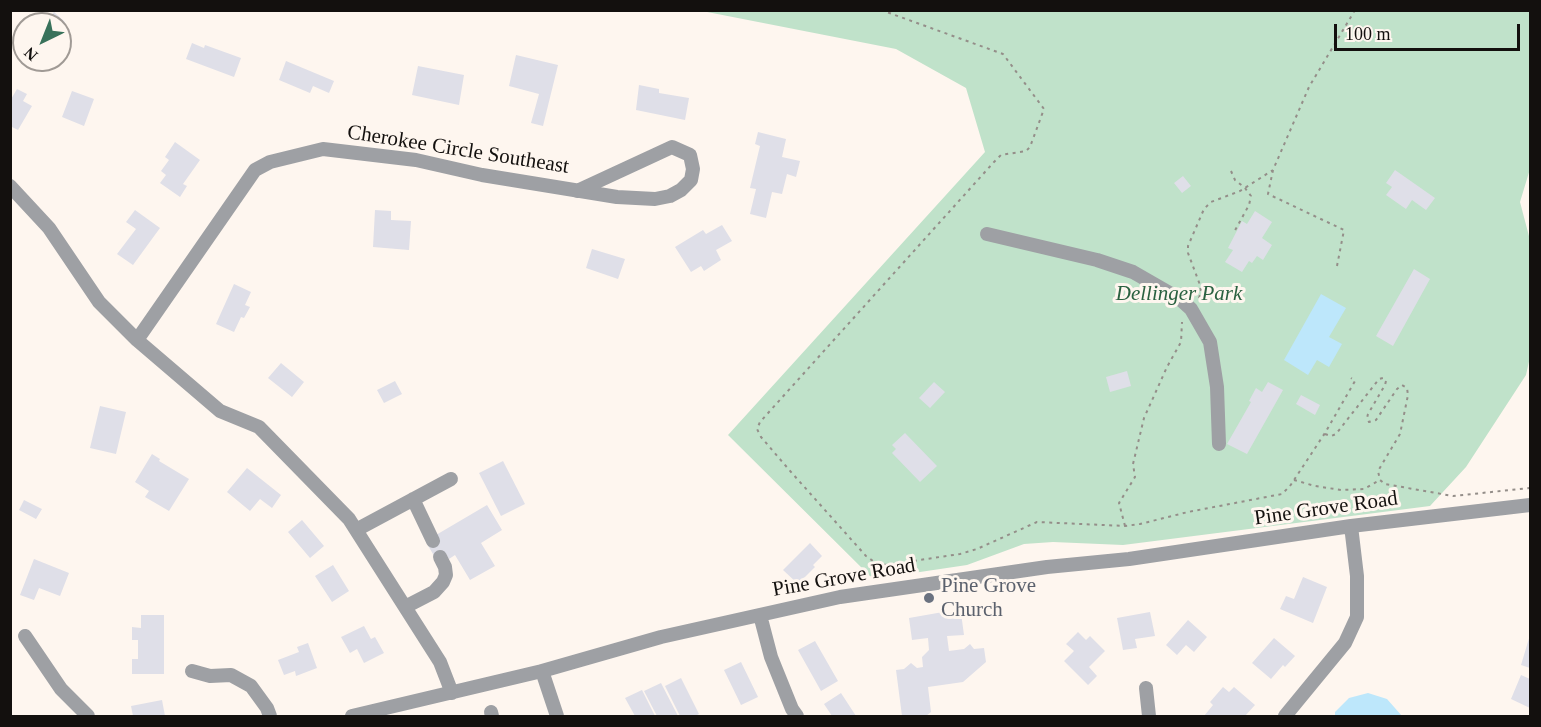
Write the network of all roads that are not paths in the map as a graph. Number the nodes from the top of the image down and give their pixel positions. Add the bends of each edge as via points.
1 (10, 186) edge
2 (577, 191) junction
3 (987, 234) dead end
4 (137, 340) junction
5 (1220, 444) dead end
6 (451, 479) dead end
7 (413, 499) junction
8 (1530, 505) edge
9 (1350, 526) junction
10 (356, 530) junction
11 (433, 541) dead end
12 (441, 557) dead end
13 (405, 607) junction
14 (760, 615) junction
15 (25, 636) dead end
16 (192, 671) dead end
17 (542, 671) junction
18 (1146, 688) dead end
19 (452, 693) junction
20 (88, 717) edge
21 (270, 717) edge
22 (352, 717) edge
23 (557, 717) edge
24 (797, 717) edge
25 (1149, 717) edge
26 (1285, 717) edge

1 - 4 street via 49,228 99,302
2 - 2 street, Cherokee Circle Southeast via 617,197 670,196 691,180 690,155 672,147
2 - 4 street, Cherokee Circle Southeast via 416,160 323,149 270,162 255,170
3 - 5 street via 1133,272 1191,309 1203,327 1214,357
4 - 10 street via 220,411 260,427
6 - 7 street
7 - 10 street
7 - 11 street
8 - 9 street, Pine Grove Road
9 - 14 street, Pine Grove Road via 840,597
9 - 26 street via 1358,576 1357,617 1345,644
10 - 13 street
12 - 13 street via 446,575 443,582 434,592
13 - 19 street via 440,662
14 - 17 street, Pine Grove Road via 661,637
14 - 24 street via 771,657
15 - 20 street via 61,689
16 - 21 street via 210,676 231,675 251,686
17 - 19 street, Pine Grove Road
17 - 23 street
18 - 25 street
19 - 22 street, Pine Grove Road

